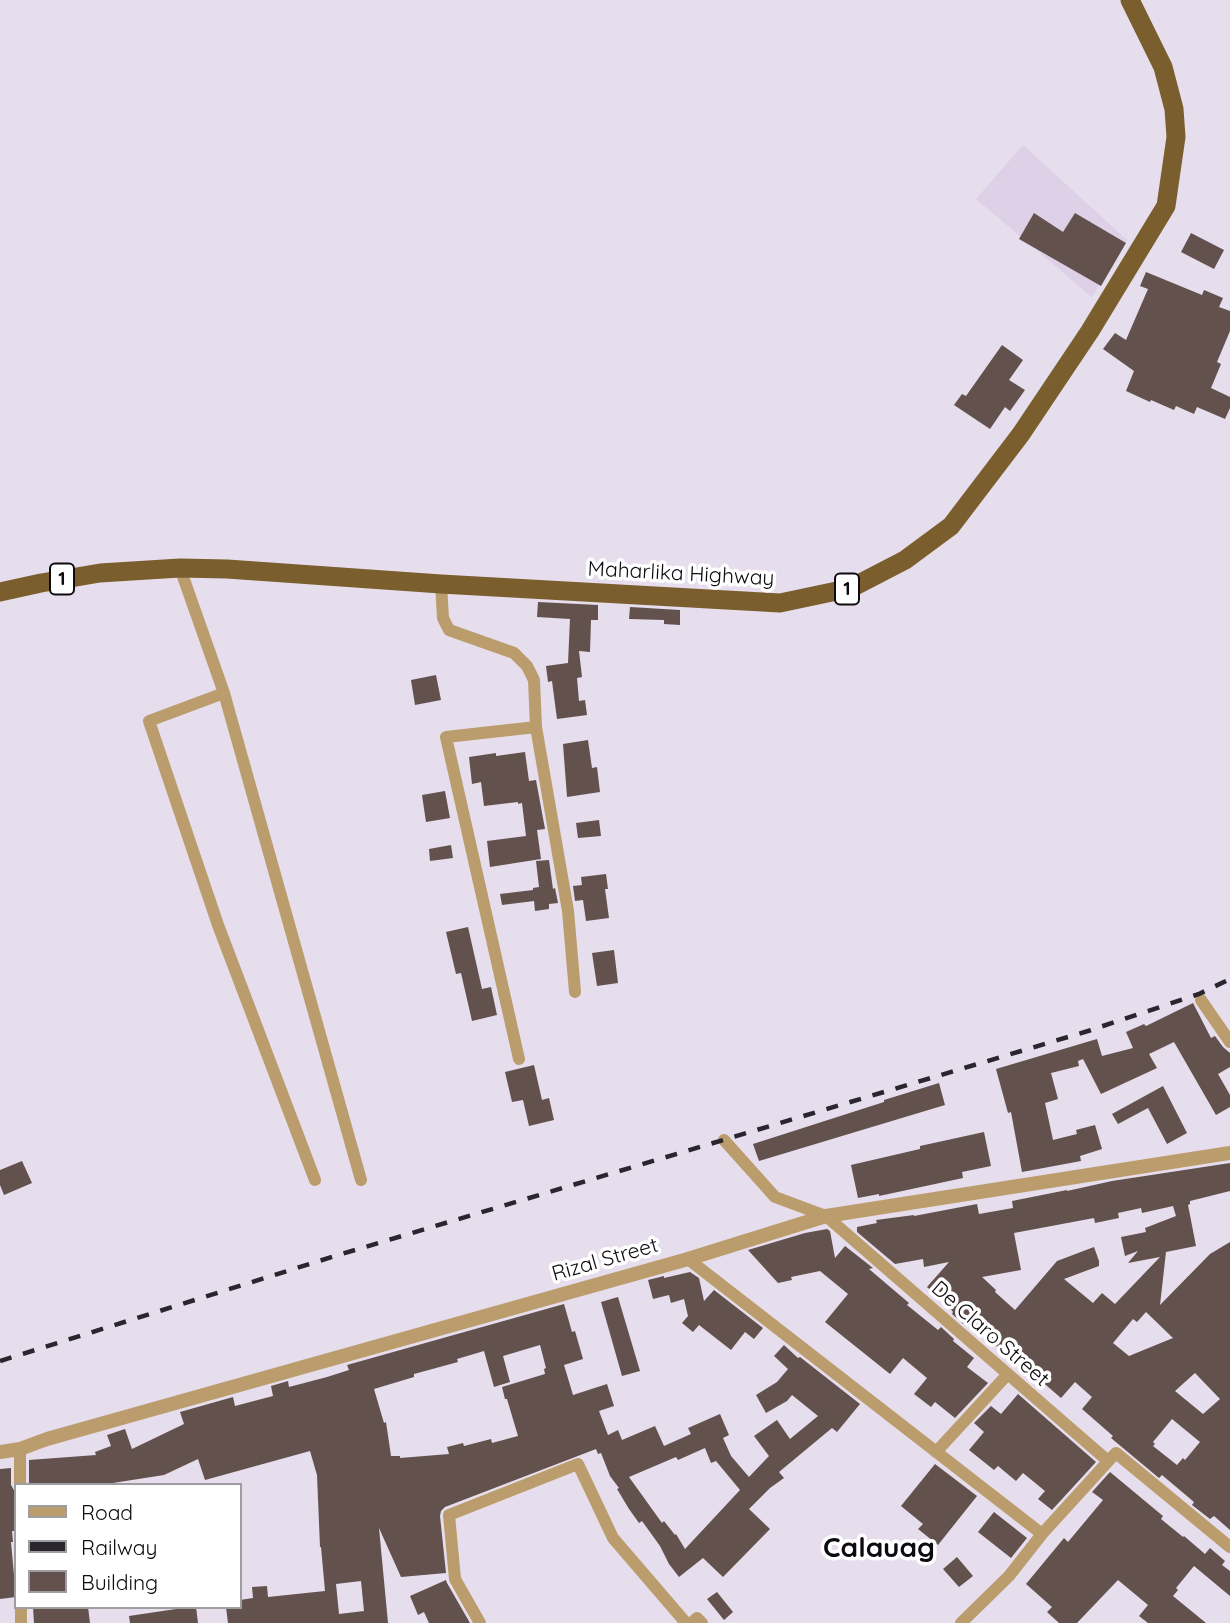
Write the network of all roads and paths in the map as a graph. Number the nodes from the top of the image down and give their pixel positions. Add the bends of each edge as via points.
1 (1130, 0) edge
2 (180, 568) junction
3 (442, 583) junction
4 (0, 592) edge
5 (224, 693) junction
6 (536, 727) junction
7 (575, 992) dead end
8 (1201, 1000) dead end
9 (1230, 1042) edge
10 (519, 1059) dead end
11 (724, 1140) dead end
12 (1230, 1153) edge
13 (315, 1180) dead end
14 (361, 1180) dead end
15 (825, 1216) junction
16 (688, 1259) junction
17 (1007, 1375) junction
18 (20, 1449) junction
19 (0, 1452) edge
20 (936, 1452) junction
21 (1108, 1461) junction
22 (20, 1483) edge
23 (1042, 1534) junction
24 (1230, 1547) edge
25 (480, 1623) edge
26 (688, 1623) edge
27 (702, 1623) edge
28 (961, 1623) edge

1 - 3 highway, Maharlika Highway / 1 via 1164,67 1174,109 1176,137 1166,205 1090,331 1021,434 951,526 905,560 851,589 780,603
2 - 3 highway, Maharlika Highway / 1
2 - 4 highway, Maharlika Highway / 1 via 100,573
2 - 5 street
3 - 6 street via 443,618 449,630 514,653 527,666 534,680
5 - 13 street via 149,721 218,925
5 - 14 street
6 - 7 street via 568,911
6 - 10 street via 446,737
8 - 9 street
11 - 15 street, De Claro Street via 775,1197
12 - 15 street, Rizal Street
15 - 16 street, Rizal Street
15 - 17 street, De Claro Street
16 - 18 street, Rizal Street
16 - 20 street
17 - 20 street
17 - 21 street, De Claro Street
18 - 19 street, Rizal Street
18 - 22 street
20 - 23 street
21 - 23 street
21 - 24 street, De Claro Street via 1116,1453
23 - 28 street via 1009,1576
25 - 26 street via 454,1579 449,1515 578,1464 613,1538
26 - 27 street via 697,1618

